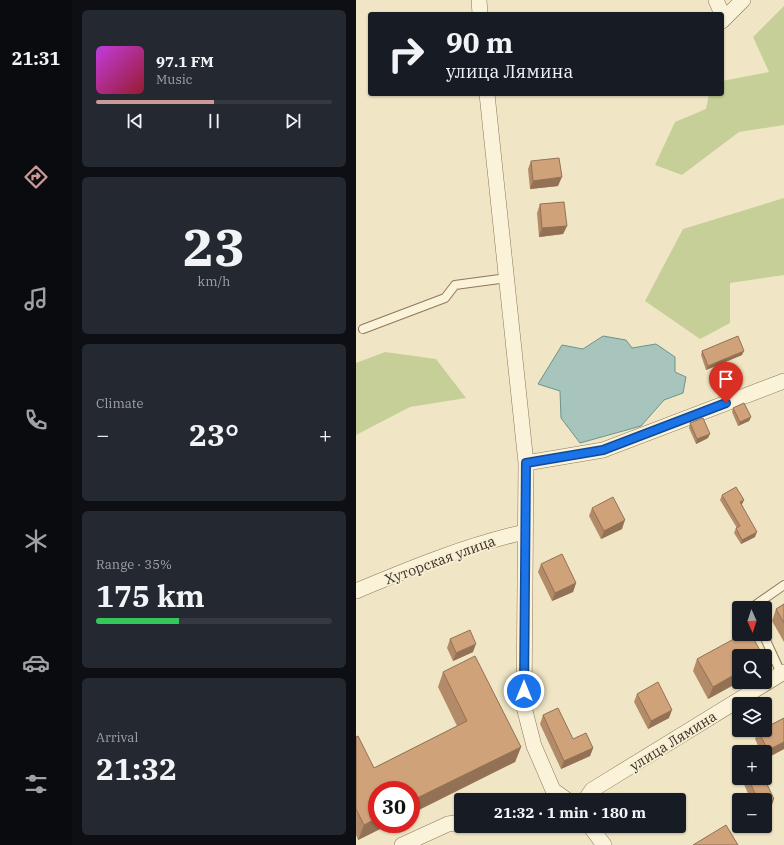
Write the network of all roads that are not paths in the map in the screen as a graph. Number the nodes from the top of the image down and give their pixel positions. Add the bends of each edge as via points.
1 (479, 0) edge
2 (716, 0) edge
3 (743, 0) edge
4 (480, 12) edge
5 (720, 12) edge
6 (724, 15) edge
7 (490, 96) edge
8 (507, 278) junction
9 (363, 329) dead end
10 (784, 381) edge
11 (526, 463) junction
12 (525, 532) junction
13 (784, 585) edge
14 (356, 591) edge
15 (761, 601) edge
16 (767, 641) edge
17 (783, 673) edge
18 (557, 793) edge
19 (590, 793) edge
20 (454, 823) edge
21 (595, 833) edge
22 (402, 845) edge
23 (604, 845) edge

1 - 4 street
2 - 5 street
3 - 6 street
7 - 8 street
8 - 9 lane via 455,285 445,298
8 - 11 street
10 - 11 street via 603,450
11 - 12 street
12 - 14 street, Хуторская улица via 497,538
12 - 18 street via 524,707 534,746 553,790
13 - 15 lane
16 - 17 lane
17 - 19 street, улица Лямина
20 - 22 street
21 - 23 street

